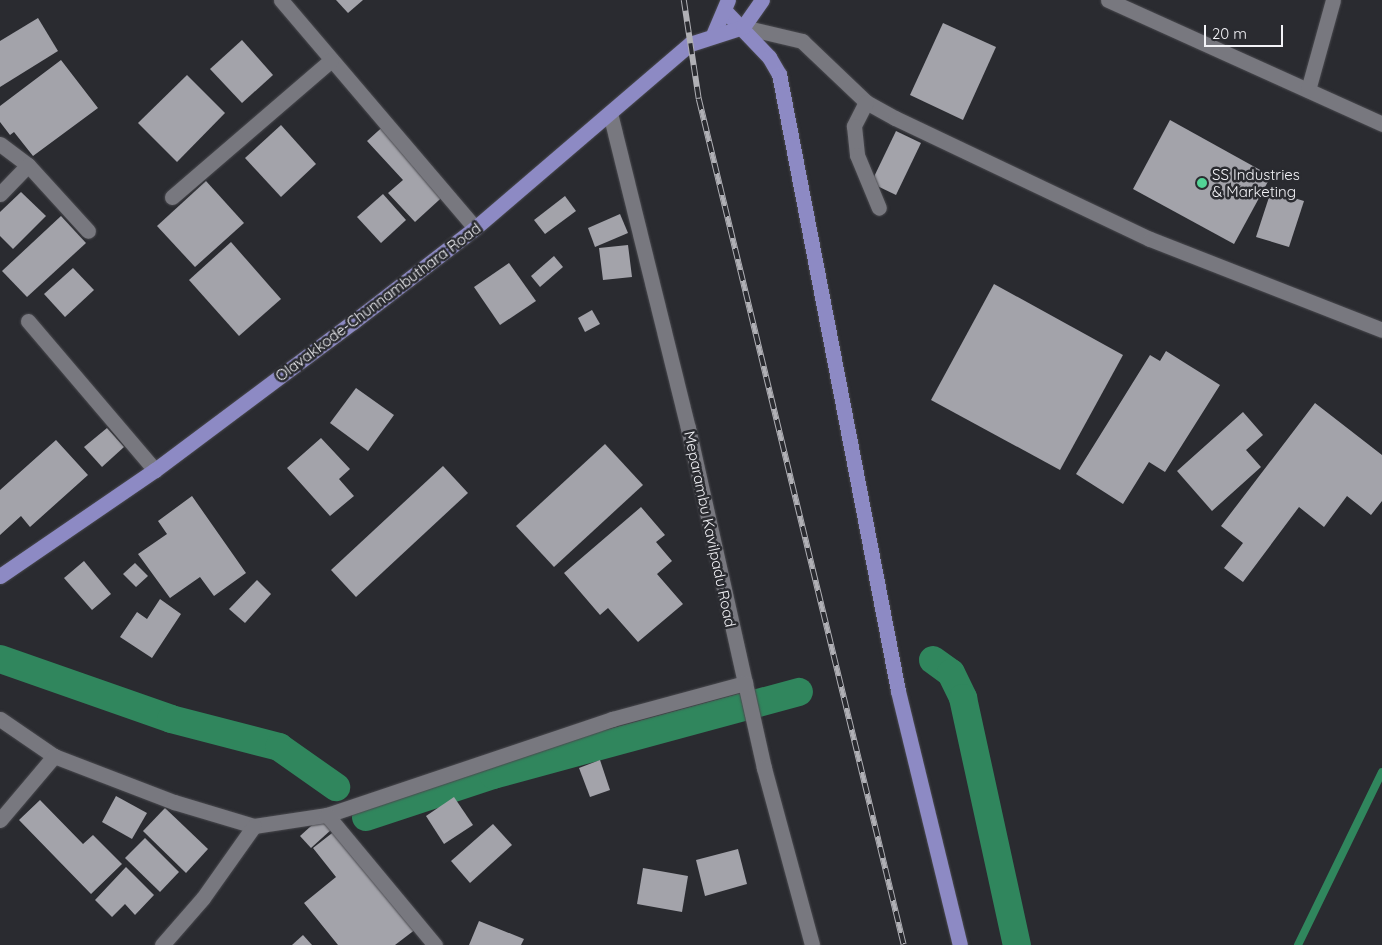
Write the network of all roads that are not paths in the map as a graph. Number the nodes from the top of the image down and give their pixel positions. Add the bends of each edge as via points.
1 (281, 0) edge
2 (762, 0) edge
3 (1108, 0) edge
4 (1333, 0) edge
5 (726, 6) edge
6 (743, 27) junction
7 (713, 35) junction
8 (331, 60) junction
9 (1308, 90) junction
10 (866, 102) junction
11 (610, 113) junction
12 (1382, 124) edge
13 (0, 144) edge
14 (28, 165) junction
15 (0, 194) edge
16 (172, 197) dead end
17 (879, 208) dead end
18 (476, 228) junction
19 (88, 231) dead end
20 (28, 321) dead end
21 (1382, 330) edge
22 (155, 470) junction
23 (0, 576) edge
24 (745, 683) junction
25 (0, 719) edge
26 (54, 756) junction
27 (327, 815) junction
28 (0, 820) edge
29 (254, 826) junction
30 (162, 945) edge
31 (435, 945) edge
32 (812, 945) edge
33 (960, 945) edge

1 - 8 street
2 - 6 main road
3 - 9 street
4 - 9 street
5 - 6 main road
5 - 7 main road
6 - 7 main road, Olavakkode-Chunnambuthara Road
6 - 10 street via 802,42
6 - 33 main road via 780,74 896,682
7 - 11 main road, Olavakkode-Chunnambuthara Road via 690,44
8 - 16 street
8 - 18 street
9 - 12 street
10 - 17 street via 854,126 857,155
10 - 21 street via 1150,239
11 - 18 main road, Olavakkode-Chunnambuthara Road
11 - 24 street, Meparambu Kavilpadu Road
13 - 14 street
14 - 15 street
14 - 19 street
18 - 22 main road, Olavakkode-Chunnambuthara Road
20 - 22 street
22 - 23 main road, Olavakkode-Chunnambuthara Road
24 - 27 street via 612,719 350,804
24 - 32 street, Meparambu Kavilpadu Road via 764,768
25 - 26 street
26 - 28 street
26 - 29 street via 174,802
27 - 29 street
27 - 31 street
29 - 30 street via 203,898

